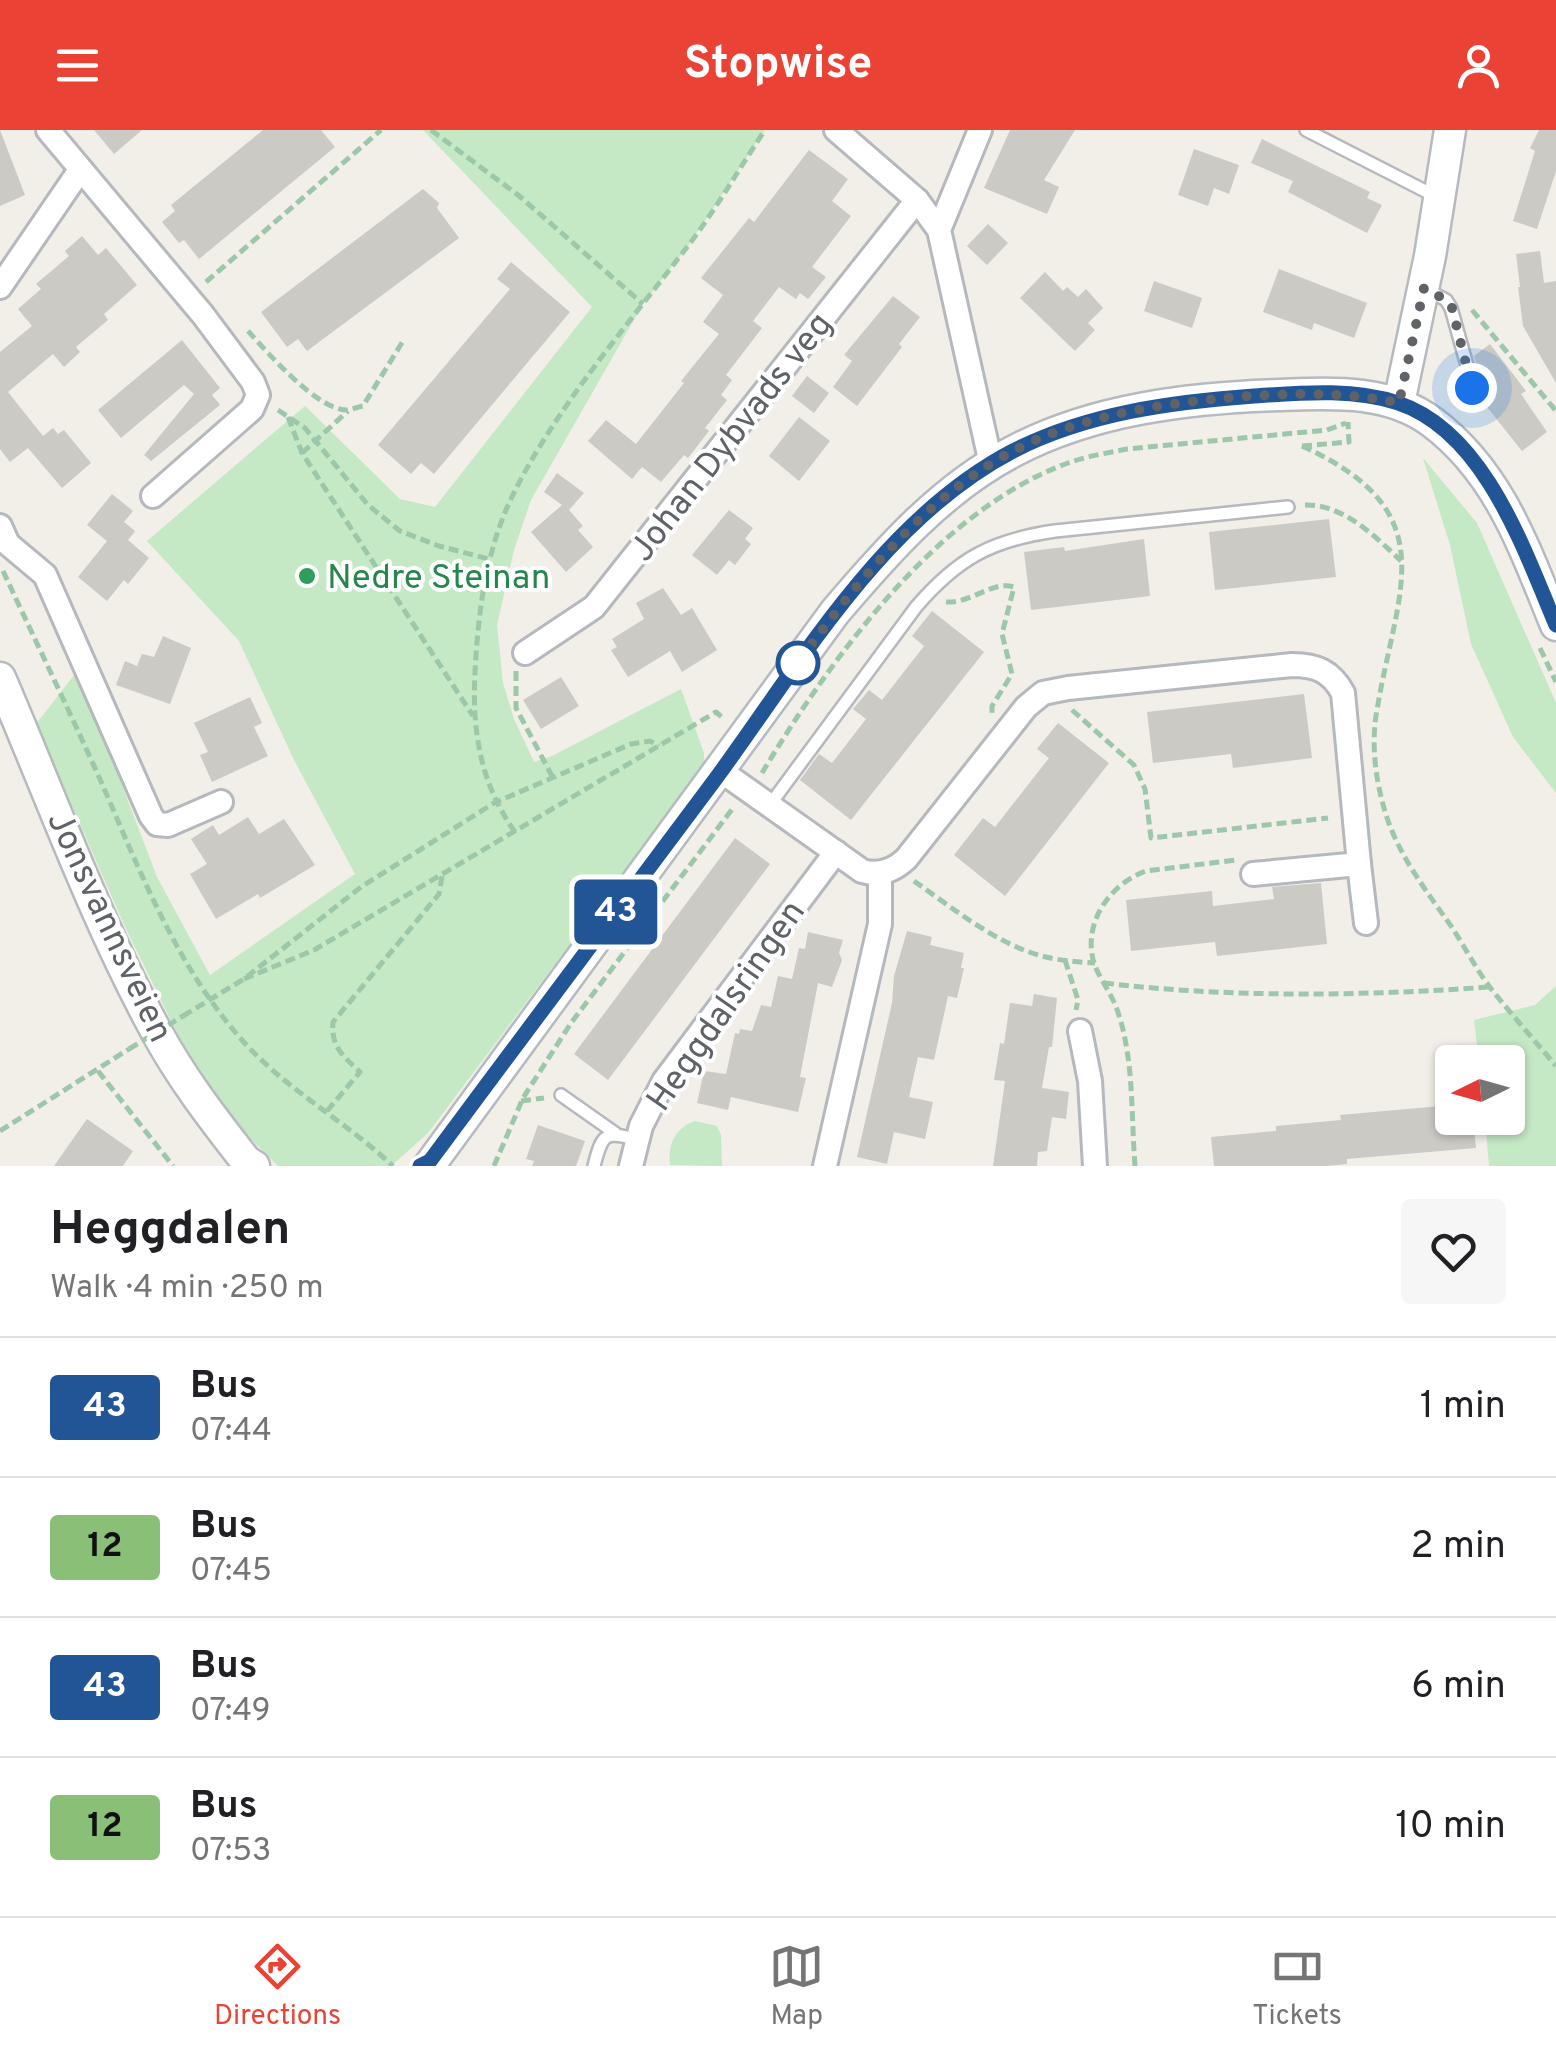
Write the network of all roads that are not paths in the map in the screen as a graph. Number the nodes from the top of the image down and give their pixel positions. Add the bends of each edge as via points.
1 (48, 130) edge
2 (980, 130) edge
3 (1306, 130) edge
4 (1450, 130) edge
5 (841, 132) edge
6 (80, 170) junction
7 (1439, 198) junction
8 (917, 200) junction
9 (939, 230) junction
10 (0, 287) edge
11 (1424, 288) junction
12 (1472, 388) dead end
13 (1399, 403) junction
14 (991, 464) junction
15 (153, 496) dead end
16 (1288, 507) road end
17 (0, 526) edge
18 (1546, 631) edge
19 (525, 653) road end
20 (0, 678) edge
21 (721, 771) junction
22 (220, 802) dead end
23 (768, 806) junction
24 (836, 852) junction
25 (1359, 864) junction
26 (888, 871) junction
27 (1253, 874) road end
28 (1366, 924) dead end
29 (1080, 1031) road end
30 (562, 1094) dead end
31 (626, 1136) junction
32 (249, 1164) edge
33 (426, 1164) edge
34 (594, 1166) edge
35 (631, 1166) edge
36 (825, 1166) edge
37 (1095, 1166) edge

1 - 6 street
2 - 9 street
3 - 7 lane
4 - 7 main road
5 - 8 street
6 - 10 street
6 - 15 street via 196,306 258,395 252,409
7 - 11 main road
8 - 9 street
8 - 19 street, Johan Dybvads veg via 594,607
9 - 14 street
11 - 12 lane via 1452,308
11 - 13 main road
13 - 14 main road via 1314,394 1154,407 1079,424
13 - 18 main road via 1448,436 1487,479 1512,522
14 - 21 main road via 878,562
16 - 23 lane via 1023,536 983,549 932,589
17 - 22 street via 8,544 45,575 150,816 168,824
20 - 32 main road, Jonsvannsveien via 156,1030
21 - 23 street
21 - 33 main road
23 - 24 street
24 - 26 street via 862,871
24 - 31 street, Heggdalsringen
25 - 26 street via 1343,692 1319,668 1292,664 1068,688 1035,698
25 - 27 street
25 - 28 street
26 - 36 street
29 - 37 street
30 - 31 lane
31 - 34 lane via 600,1142
31 - 35 street, Heggdalsringen

